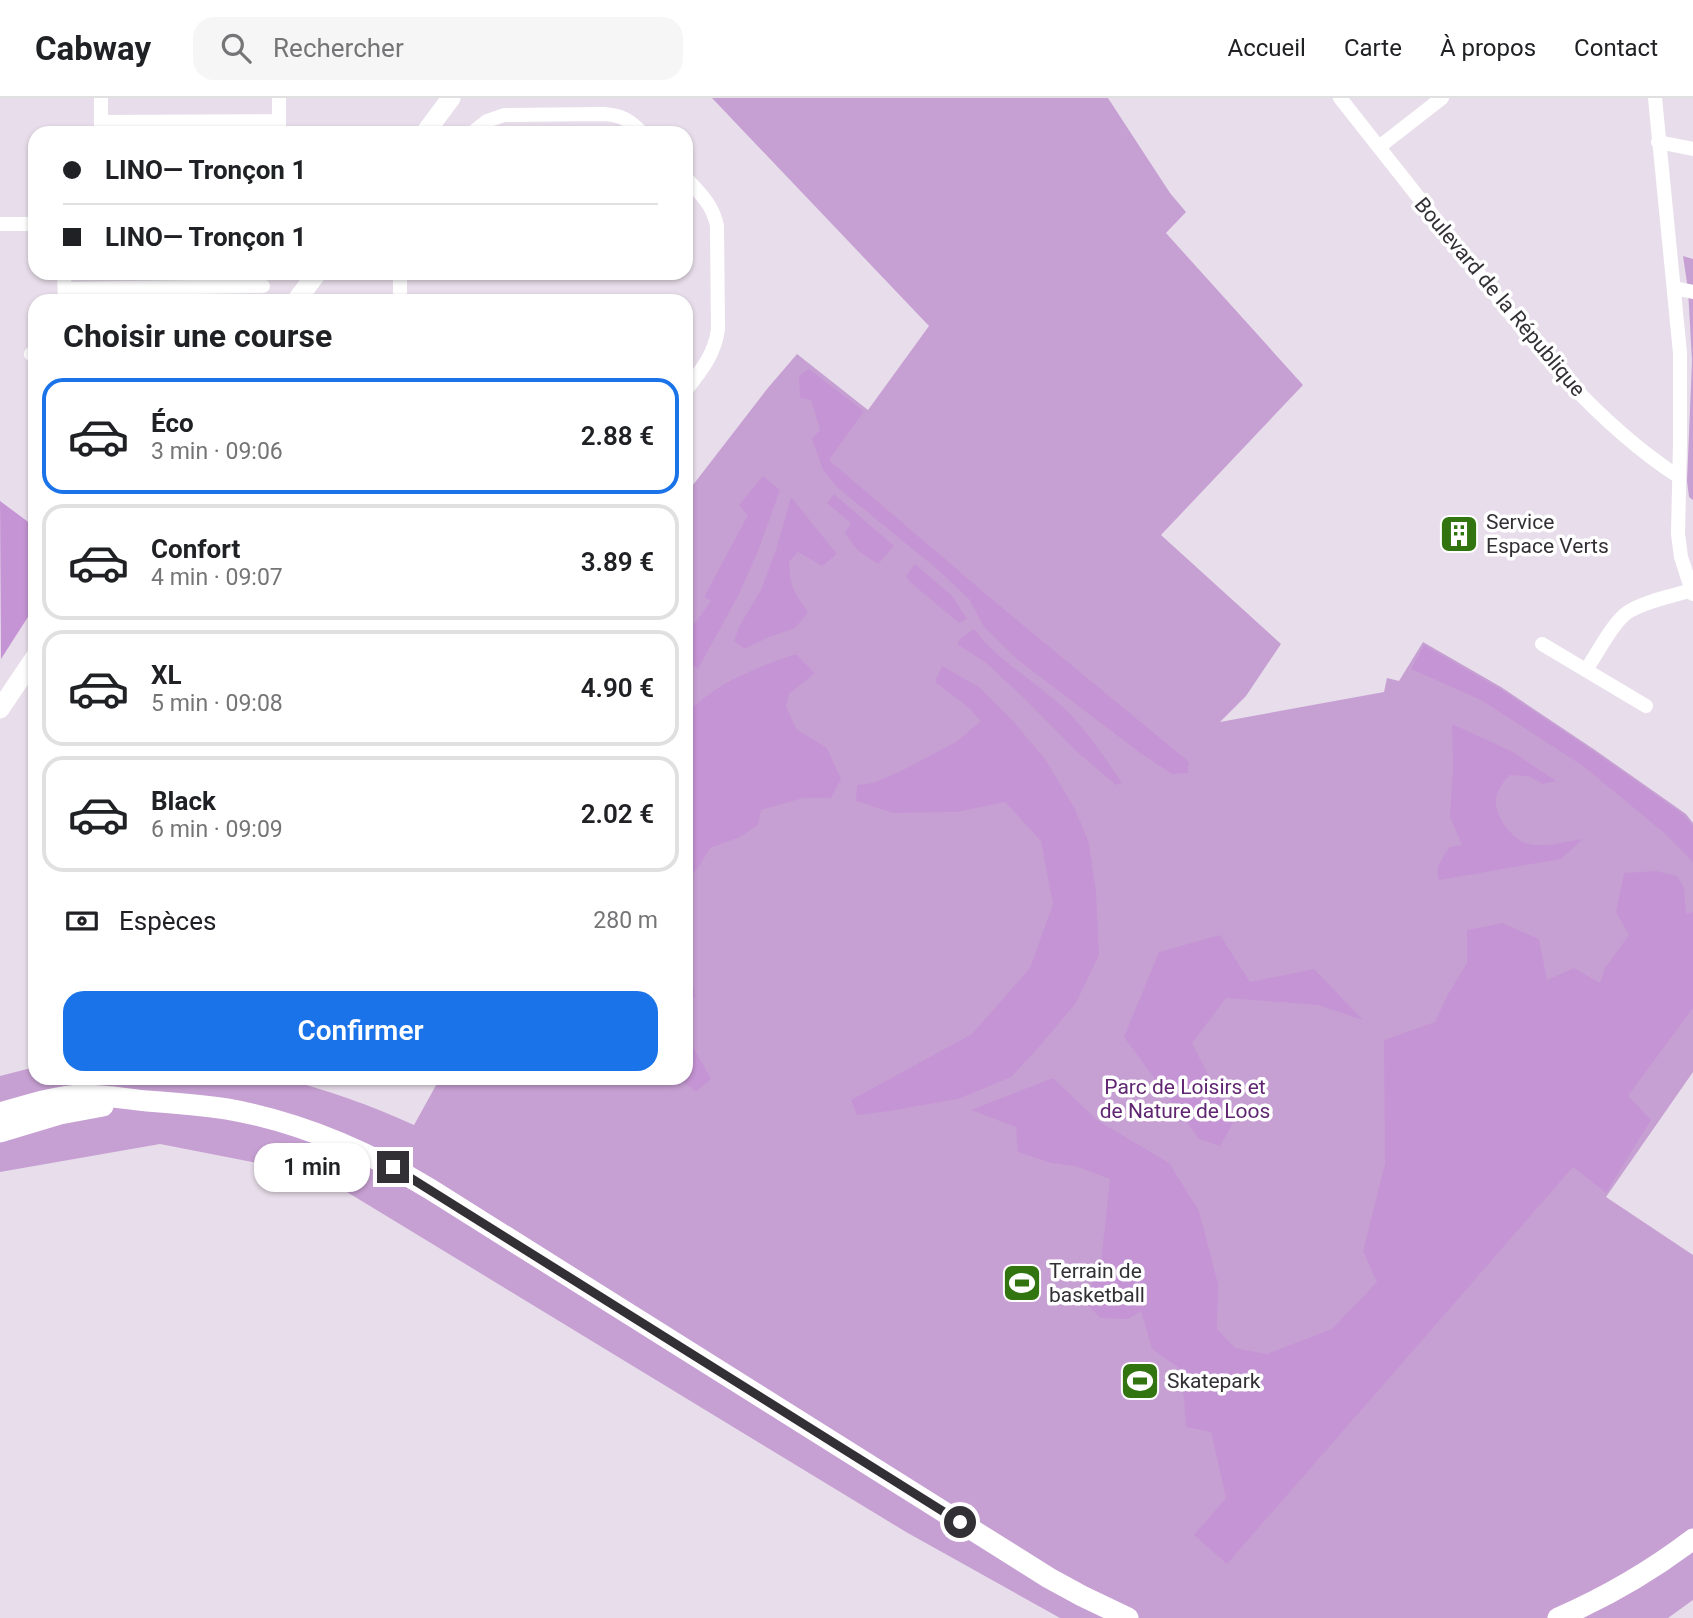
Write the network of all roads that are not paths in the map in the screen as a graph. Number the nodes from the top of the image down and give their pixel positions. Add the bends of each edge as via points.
1 (100, 98) edge
2 (279, 98) edge
3 (451, 98) edge
4 (1340, 98) edge
5 (1442, 98) edge
6 (1654, 98) edge
7 (101, 126) edge
8 (279, 126) edge
9 (430, 126) edge
10 (481, 126) edge
11 (634, 126) edge
12 (1658, 142) junction
13 (1379, 147) junction
14 (1693, 149) edge
15 (693, 185) edge
16 (0, 224) edge
17 (28, 224) edge
18 (263, 286) dead end
19 (1674, 288) junction
20 (1693, 292) edge
21 (87, 294) edge
22 (693, 381) edge
23 (1679, 477) junction
24 (1679, 503) junction
25 (1693, 512) edge
26 (1692, 592) edge
27 (1542, 644) dead end
28 (28, 667) edge
29 (1586, 670) junction
30 (1646, 706) dead end
31 (0, 709) edge
32 (147, 1101) junction
33 (0, 1113) edge
34 (0, 1132) edge
35 (1693, 1539) edge
36 (1128, 1618) edge
37 (1558, 1618) edge

1 - 7 street
2 - 8 street
3 - 9 street
4 - 13 street, Boulevard de la République
5 - 13 street
6 - 12 street
10 - 11 street via 504,115 604,114 620,116
12 - 14 street
12 - 19 street
13 - 23 street, Boulevard de la République via 1573,387 1621,433
15 - 22 street via 712,208 718,226 718,329 709,360
16 - 17 street
18 - 21 street
19 - 20 street
19 - 23 street via 1680,353
23 - 24 street
24 - 25 street
24 - 26 street via 1681,557
26 - 29 street via 1628,612
27 - 29 street
28 - 31 street
29 - 30 street
32 - 33 main road via 71,1096
32 - 34 main road via 83,1108
32 - 36 main road via 267,1118 377,1158 1049,1578
35 - 37 main road via 1635,1579

